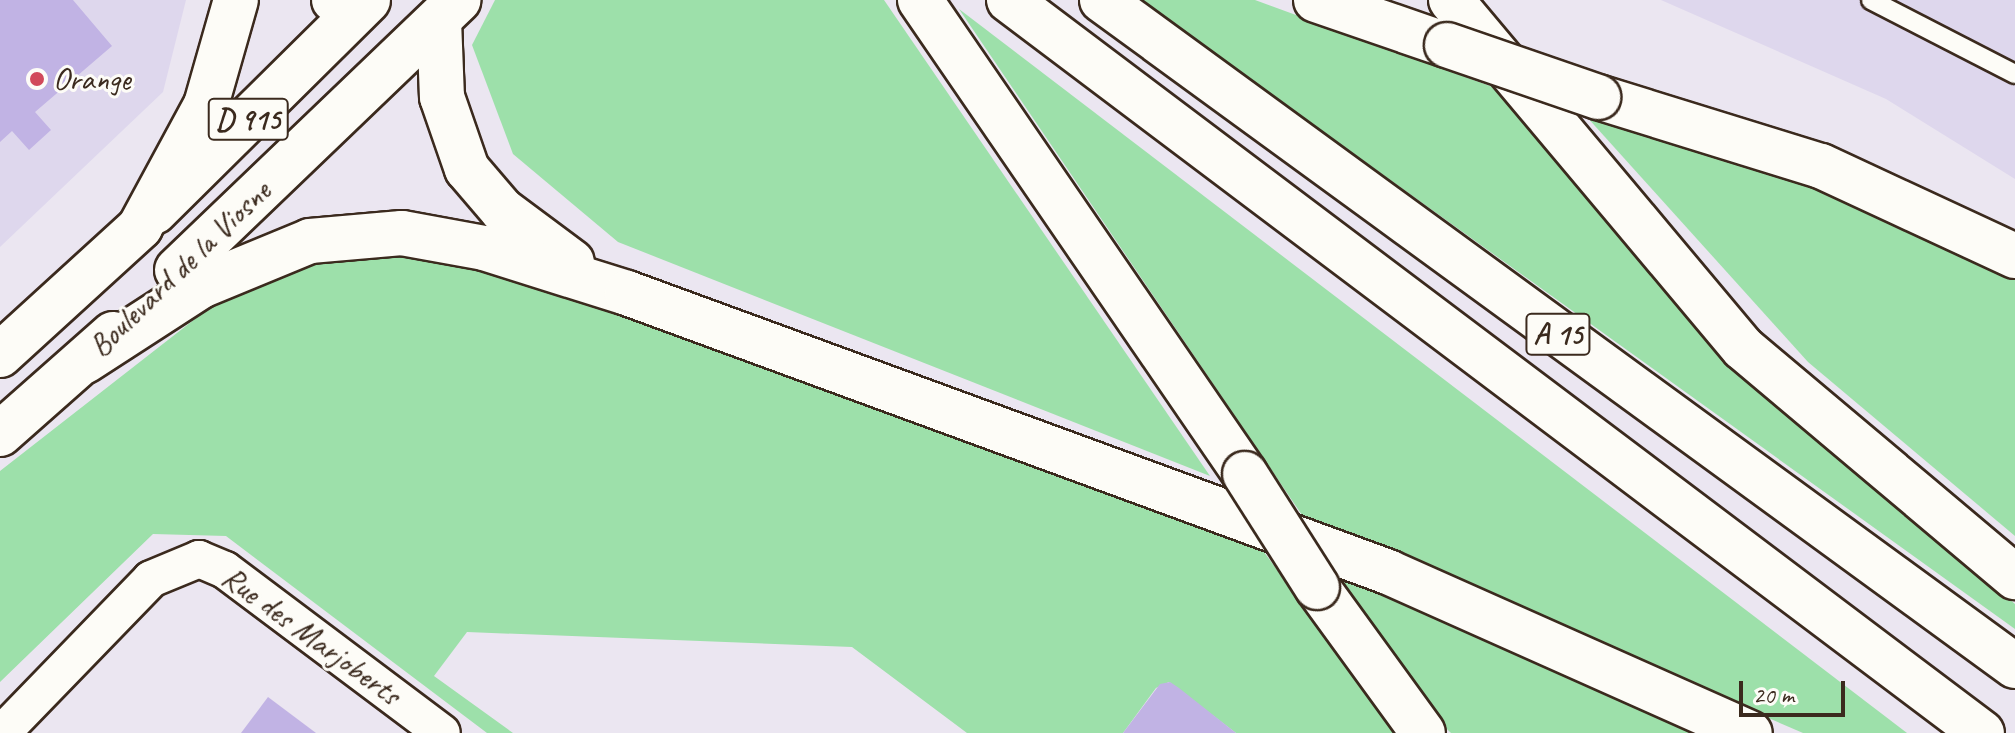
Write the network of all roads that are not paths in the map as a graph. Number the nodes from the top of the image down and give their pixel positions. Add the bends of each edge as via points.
1 (236, 0) edge
2 (920, 0) edge
3 (1009, 0) edge
4 (1102, 0) edge
5 (1316, 0) edge
6 (1451, 0) edge
7 (1871, 0) edge
8 (353, 4) edge
9 (448, 7) edge
10 (2015, 74) edge
11 (140, 227) junction
12 (2015, 256) edge
13 (627, 293) junction
14 (0, 355) edge
15 (85, 361) junction
16 (0, 434) edge
17 (2015, 577) edge
18 (2015, 666) edge
19 (2, 733) edge
20 (442, 733) edge
21 (1423, 733) edge
22 (1750, 733) edge
23 (1982, 733) edge

1 - 11 main road via 206,105
2 - 21 main road, bridge via 1317,587
3 - 23 main road, A 15
4 - 18 main road, A 15
5 - 12 main road, bridge via 1598,97 1821,166
6 - 17 main road via 1743,348
7 - 10 lane
8 - 9 main road
8 - 11 main road, Boulevard de la Viosne / D 915
9 - 13 main road via 442,97 467,169 502,210 557,253
9 - 15 main road, Boulevard de la Viosne / D 915
11 - 14 main road, Boulevard de la Viosne / D 915
13 - 15 main road via 432,237 342,236 278,251 201,286
13 - 22 main road via 1388,572
15 - 16 main road, Boulevard de la Viosne / D 915
19 - 20 street, Rue des Marjoberts via 151,579 199,559 225,570

